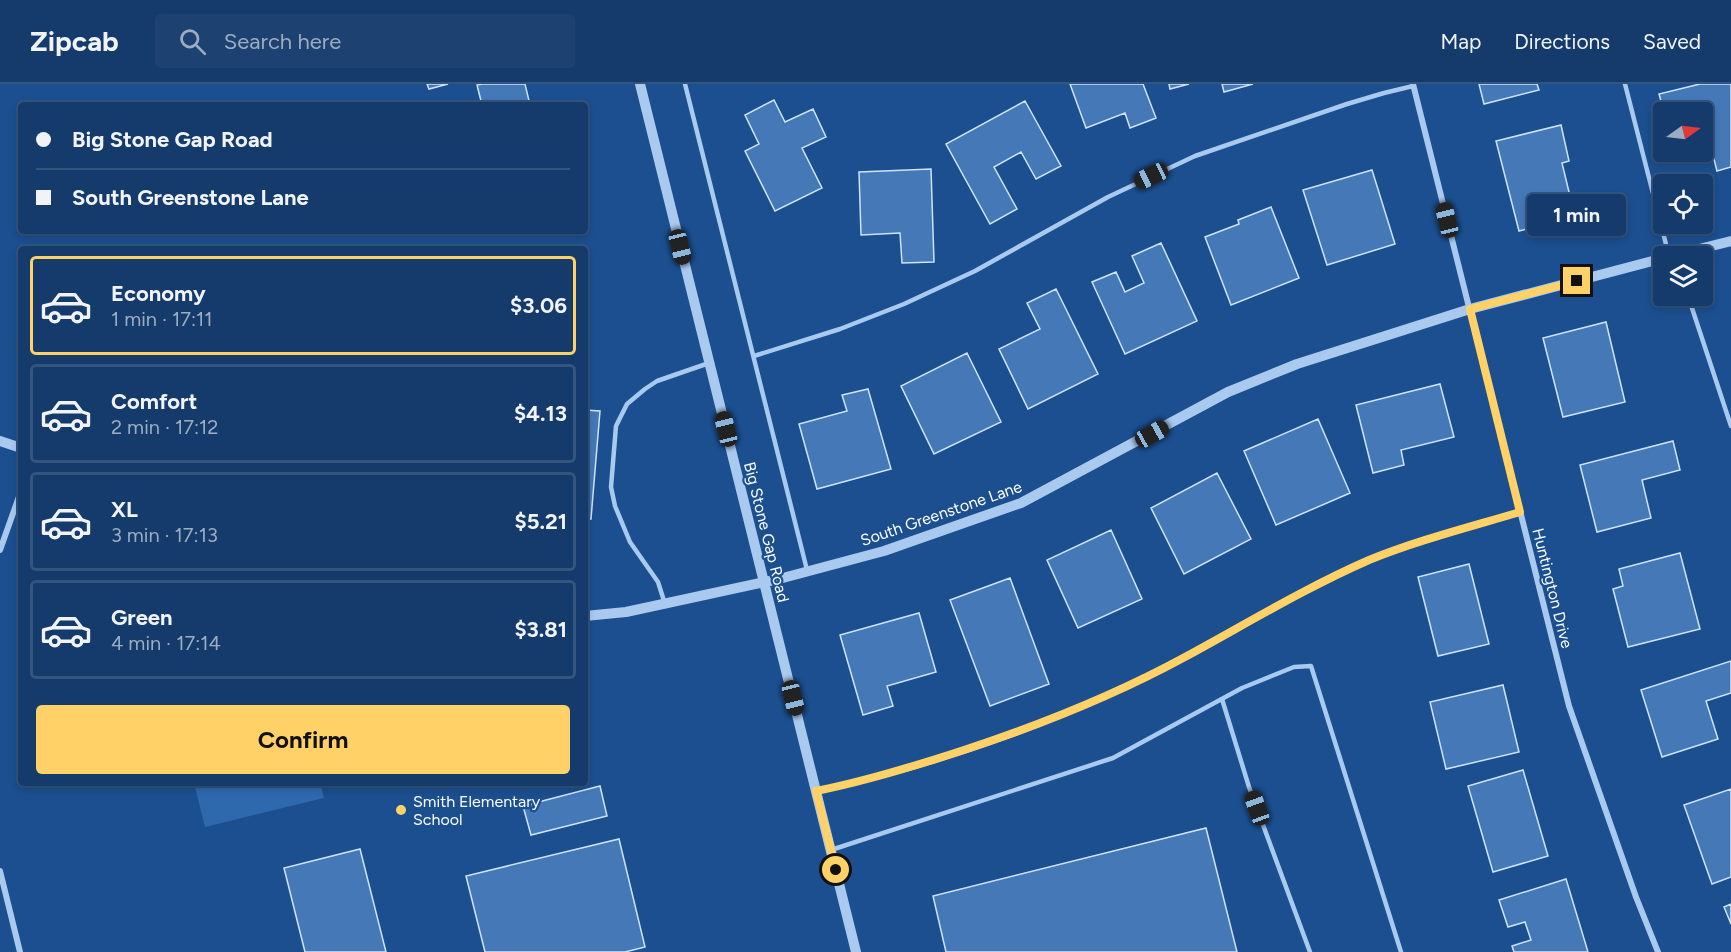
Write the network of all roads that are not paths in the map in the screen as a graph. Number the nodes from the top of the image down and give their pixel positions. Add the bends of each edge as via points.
1 (640, 84) edge
2 (685, 84) edge
3 (1625, 84) edge
4 (1413, 85) edge
5 (1731, 241) edge
6 (1671, 246) edge
7 (1712, 246) edge
8 (1653, 261) edge
9 (1691, 306) edge
10 (1470, 309) junction
11 (754, 356) junction
12 (709, 363) junction
13 (1731, 426) edge
14 (0, 441) edge
15 (18, 447) edge
16 (18, 499) edge
17 (1520, 512) junction
18 (0, 550) edge
19 (807, 571) junction
20 (764, 582) junction
21 (665, 603) junction
22 (588, 616) edge
23 (1222, 699) junction
24 (816, 791) junction
25 (831, 850) junction
26 (0, 871) edge
27 (20, 952) edge
28 (856, 952) edge
29 (1310, 952) edge
30 (1401, 952) edge
31 (1658, 952) edge

1 - 12 street, Big Stone Gap Road
2 - 11 lane
3 - 6 lane
4 - 10 street, Huntington Drive
4 - 11 lane via 1195,156 904,304
5 - 7 street
8 - 10 street, South Greenstone Lane
9 - 13 lane
10 - 17 street, Huntington Drive
10 - 19 street, South Greenstone Lane via 1297,364 1228,392 1021,503 884,551
11 - 19 lane
12 - 20 street, Big Stone Gap Road
12 - 21 lane via 645,388 627,404 616,426 611,487 615,506 630,542 658,582
14 - 15 street
16 - 18 street
17 - 24 lane via 1412,544 1332,577 1095,702 941,758
17 - 31 street, Huntington Drive via 1569,706
19 - 20 street, South Greenstone Lane
20 - 21 street, South Greenstone Lane
20 - 24 street, Big Stone Gap Road
21 - 22 street, South Greenstone Lane
23 - 25 lane via 1113,758
23 - 29 lane
23 - 30 lane via 1294,667 1311,666
24 - 25 street, Big Stone Gap Road
25 - 28 street, Big Stone Gap Road
26 - 27 street

